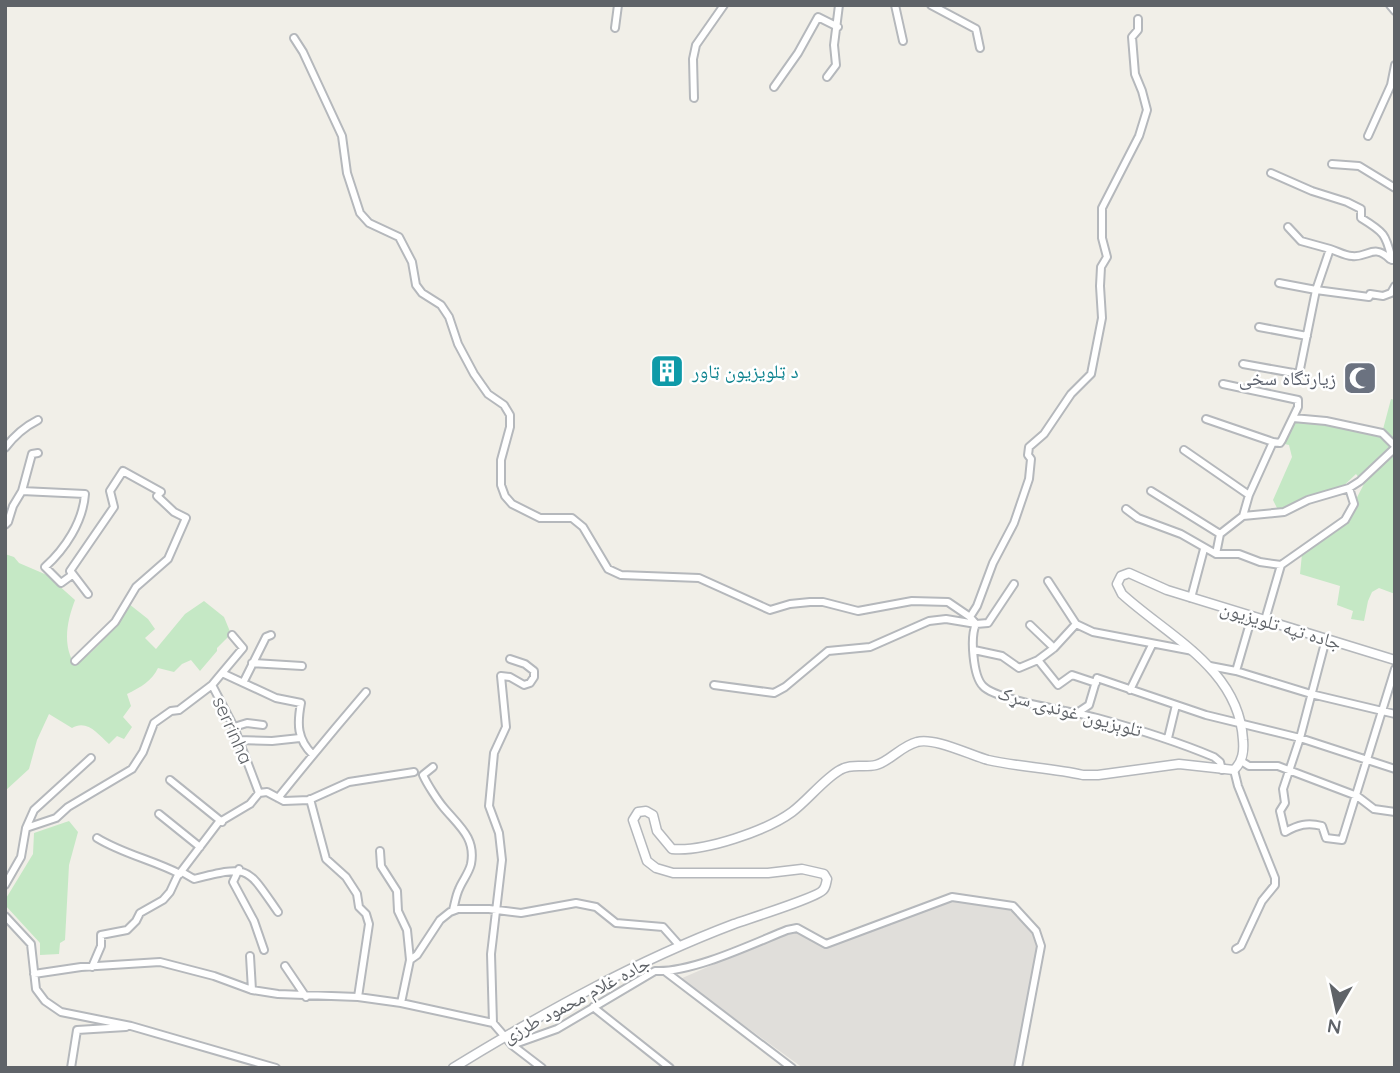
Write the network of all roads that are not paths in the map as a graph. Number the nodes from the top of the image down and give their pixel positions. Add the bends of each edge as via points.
1 (618, 5) edge
2 (724, 5) edge
3 (839, 5) edge
4 (895, 5) edge
5 (931, 5) edge
6 (1391, 5) edge
7 (1395, 11) edge
8 (1139, 19) dead end
9 (838, 27) junction
10 (615, 28) dead end
11 (294, 38) dead end
12 (902, 41) dead end
13 (980, 48) dead end
14 (1395, 64) edge
15 (827, 77) dead end
16 (774, 87) dead end
17 (694, 98) dead end
18 (1368, 136) dead end
19 (1332, 164) dead end
20 (1271, 173) dead end
21 (1395, 188) edge
22 (1288, 228) dead end
23 (1330, 249) junction
24 (1393, 261) edge
25 (1279, 283) dead end
26 (1395, 286) edge
27 (1316, 290) junction
28 (1259, 327) dead end
29 (1307, 336) junction
30 (1243, 365) dead end
31 (1223, 384) dead end
32 (1293, 418) junction
33 (1206, 419) dead end
34 (38, 420) dead end
35 (1273, 442) junction
36 (1395, 447) edge
37 (5, 448) edge
38 (1184, 450) dead end
39 (38, 453) dead end
40 (1349, 488) junction
41 (22, 491) junction
42 (1151, 491) dead end
43 (1249, 495) junction
44 (1125, 509) dead end
45 (1242, 516) junction
46 (5, 525) edge
47 (1220, 534) junction
48 (1204, 549) junction
49 (1216, 554) junction
50 (1281, 565) junction
51 (70, 571) junction
52 (1048, 581) dead end
53 (1014, 584) dead end
54 (88, 594) dead end
55 (1191, 598) junction
56 (1252, 616) junction
57 (970, 617) junction
58 (1265, 620) junction
59 (976, 624) junction
60 (1076, 624) junction
61 (1030, 625) dead end
62 (232, 635) dead end
63 (271, 635) dead end
64 (1326, 639) junction
65 (1152, 645) junction
66 (1054, 648) junction
67 (974, 650) junction
68 (1195, 651) junction
69 (510, 659) dead end
70 (1038, 660) junction
71 (1395, 660) edge
72 (75, 661) dead end
73 (252, 663) junction
74 (302, 666) dead end
75 (1210, 666) junction
76 (1395, 668) edge
77 (1236, 671) junction
78 (222, 673) junction
79 (244, 681) junction
80 (1096, 683) junction
81 (212, 685) junction
82 (714, 685) dead end
83 (1130, 690) junction
84 (366, 692) dead end
85 (1311, 694) junction
86 (1176, 705) junction
87 (1381, 710) junction
88 (1077, 713) junction
89 (1395, 714) edge
90 (1242, 724) junction
91 (263, 725) dead end
92 (234, 727) junction
93 (300, 738) junction
94 (1168, 738) junction
95 (1300, 738) junction
96 (237, 740) junction
97 (313, 755) junction
98 (91, 758) dead end
99 (1241, 761) junction
100 (1367, 762) junction
101 (433, 767) dead end
102 (1234, 769) junction
103 (1395, 769) edge
104 (1222, 770) junction
105 (1289, 770) junction
106 (414, 772) dead end
107 (170, 780) dead end
108 (259, 793) junction
109 (1357, 796) junction
110 (278, 797) junction
111 (310, 799) junction
112 (1395, 812) edge
113 (159, 814) dead end
114 (222, 822) junction
115 (26, 828) junction
116 (97, 838) dead end
117 (200, 847) junction
118 (380, 851) dead end
119 (239, 869) junction
120 (181, 873) junction
121 (5, 885) edge
122 (453, 910) junction
123 (497, 910) junction
124 (278, 912) dead end
125 (5, 916) edge
126 (679, 945) junction
127 (1236, 949) dead end
128 (264, 950) dead end
129 (250, 956) dead end
130 (410, 960) junction
131 (285, 966) dead end
132 (92, 967) junction
133 (666, 972) junction
134 (34, 974) junction
135 (252, 990) junction
136 (306, 997) junction
137 (358, 997) junction
138 (401, 1003) junction
139 (593, 1007) junction
140 (493, 1023) junction
141 (131, 1026) junction
142 (504, 1037) junction
143 (512, 1045) junction
144 (71, 1068) edge
145 (276, 1068) edge
146 (453, 1068) edge
147 (542, 1068) edge
148 (670, 1068) edge
149 (792, 1068) edge
150 (1018, 1068) edge

1 - 10 street
2 - 17 street via 696,45
3 - 9 street
4 - 12 street
5 - 13 street via 976,29
6 - 7 street
8 - 57 street via 1132,37 1135,74 1147,110 1139,136 1102,208 1107,257 1101,267 1102,318 1094,365 1030,447 1031,467 1019,509
9 - 15 street via 836,65
9 - 16 street via 818,18
11 - 57 street via 342,136 347,173 360,213 369,223 399,237 412,262 416,285 450,317 474,374 510,415 501,485 512,504 540,518 572,518 583,527 608,569 621,575 699,578 769,611 823,602 858,611 934,600 948,602
14 - 18 street via 1391,85
19 - 21 street via 1359,166
20 - 24 street via 1362,209 1361,218 1387,237
22 - 23 street via 1301,241
23 - 24 street via 1352,256 1380,252
23 - 27 street
25 - 27 street
26 - 27 street via 1391,293 1369,297
27 - 29 street
28 - 29 street
29 - 30 street via 1299,374
31 - 32 street via 1298,401
32 - 35 street via 1280,443
32 - 36 street via 1382,433
33 - 35 street
34 - 37 street
35 - 43 street
36 - 40 street
38 - 43 street
39 - 41 street via 32,454
40 - 45 street via 1284,512
40 - 50 street via 1354,504 1345,520
41 - 46 street
41 - 51 street via 85,494 76,527 45,567 61,583 72,575
42 - 47 street
43 - 45 street
44 - 48 street
45 - 47 street
47 - 49 street
48 - 49 street
48 - 55 street
49 - 50 street via 1239,554
50 - 58 street
51 - 54 street
51 - 72 street via 112,512 110,491 123,471 161,492 157,496 186,518 168,559 136,587 115,622
52 - 60 street
53 - 59 street via 991,621
55 - 56 street, جاده تپه تلویزیون
55 - 68 street, جاده تپه تلویزیون via 1129,573 1117,584 1133,605
56 - 58 street, جاده تپه تلویزیون
56 - 77 street
57 - 59 street
58 - 64 street, جاده تپه تلویزیون
59 - 67 street, تلوېزيون غونډۍ سړک
59 - 82 street via 929,621 870,647 828,651 774,693
60 - 65 street via 1105,636
60 - 66 street
61 - 66 street
62 - 78 street via 243,648
63 - 73 street
64 - 71 street, جاده تپه تلویزیون
64 - 85 street
65 - 68 street
65 - 83 street
66 - 70 street
67 - 70 street via 1002,656 1019,668
67 - 88 street, تلوېزيون غونډۍ سړک via 975,671 983,687 1012,699
68 - 75 street
69 - 123 street via 525,664 534,677 524,685 501,676 506,727 494,754 489,806 501,843
70 - 80 street via 1058,685 1072,675
73 - 74 street
73 - 79 street
75 - 77 street
75 - 90 street
76 - 87 street
77 - 85 street
78 - 79 street
78 - 81 street
79 - 93 street via 276,698 301,703
80 - 83 street via 1097,678
80 - 88 street via 1089,705
81 - 92 street, serrinha
81 - 115 street, serrinha via 154,723 132,769 56,818
83 - 86 street
84 - 97 street
85 - 87 street
85 - 95 street
86 - 90 street
86 - 94 street
87 - 89 street
87 - 100 street
88 - 94 street, تلوېزيون غونډۍ سړک
90 - 95 street
90 - 99 street
91 - 92 street
92 - 96 street, serrinha
93 - 96 street
93 - 97 street
94 - 104 street, تلوېزيون غونډۍ سړک via 1214,757
95 - 100 street
95 - 105 street
96 - 108 street, serrinha
97 - 110 street
98 - 115 street via 34,810
99 - 102 street
99 - 105 street
100 - 103 street
100 - 109 street
101 - 122 street via 423,775 425,780 472,843 471,865
102 - 104 street
102 - 127 street via 1275,877 1275,885
104 - 126 street, جاده غلام‌ محمود طرزی via 1179,764 1083,775 989,760 918,741 874,766 847,765 777,822 706,848 672,849 657,831 653,815 638,812 633,820 647,861 656,868 673,873 802,869 817,870 827,879 824,890 814,897
105 - 109 street
105 - 109 street via 1280,811 1285,832 1301,824 1315,824 1322,826 1326,838 1342,840
106 - 111 street via 349,782
107 - 114 street
108 - 110 street
108 - 114 street
109 - 112 street via 1374,809
110 - 111 street via 284,801
111 - 137 street via 326,859 346,877 369,924
113 - 117 street
114 - 117 street
115 - 121 street via 21,857
116 - 120 street
117 - 120 street
118 - 130 street via 381,866 397,891
119 - 120 street via 194,879
119 - 124 street via 250,873
119 - 128 street via 233,882
120 - 132 street via 163,900 140,913 127,930 101,935
122 - 123 street
122 - 130 street
123 - 126 street via 521,913 568,903 596,906 616,923 663,927
123 - 140 street via 491,954
125 - 134 street via 32,944
126 - 142 street, جاده غلام‌ محمود طرزی
129 - 135 street
130 - 138 street
131 - 136 street
132 - 134 street
132 - 135 street via 160,962
133 - 139 street via 655,971
133 - 149 street
133 - 150 street via 797,928 826,944 952,897 1013,906 1036,932 1041,946
134 - 141 street via 36,989 61,1012
135 - 136 street
136 - 137 street
137 - 138 street
138 - 140 street
139 - 143 street via 557,1029
139 - 148 street
140 - 142 street
141 - 144 street via 77,1030
141 - 145 street
142 - 143 street
142 - 146 street, جاده غلام‌ محمود طرزی
143 - 147 street

